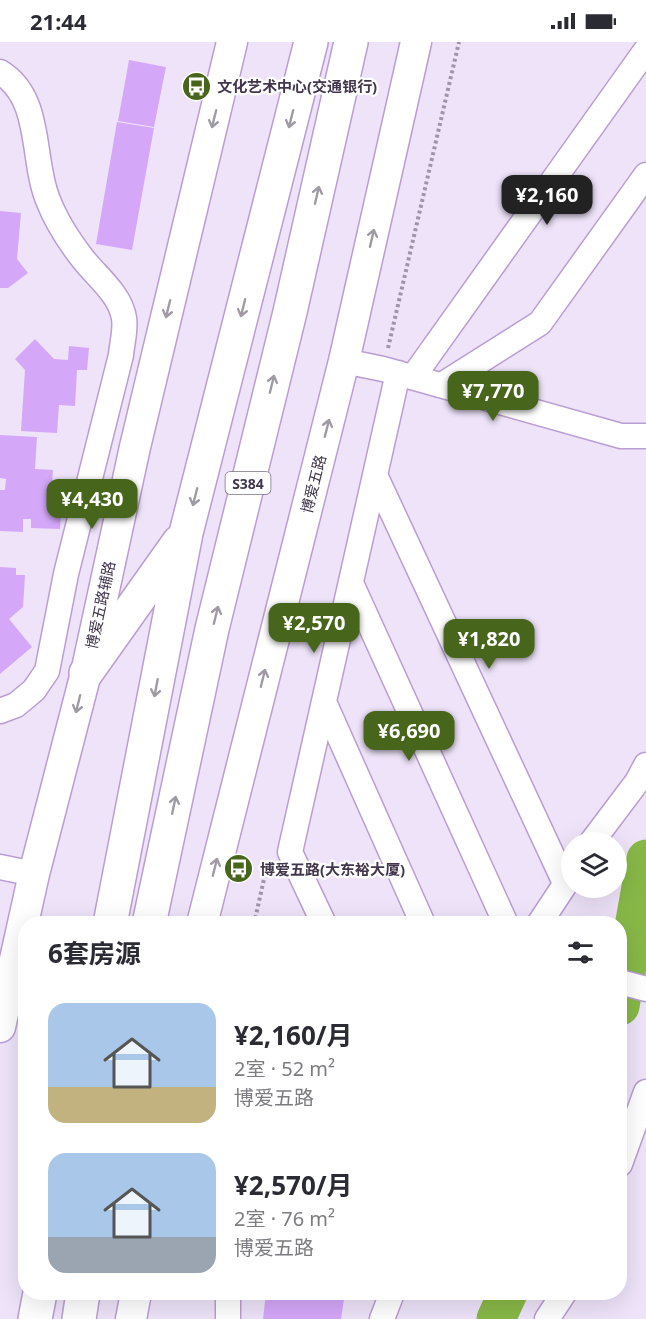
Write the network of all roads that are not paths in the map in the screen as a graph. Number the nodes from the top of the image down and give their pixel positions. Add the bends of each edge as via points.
1 (232, 42) edge
2 (311, 42) edge
3 (351, 42) edge
4 (416, 42) edge
5 (646, 50) edge
6 (0, 72) edge
7 (646, 176) edge
8 (344, 361) junction
9 (406, 375) junction
10 (442, 385) junction
11 (646, 436) edge
12 (375, 475) junction
13 (186, 533) junction
14 (351, 583) junction
15 (86, 673) junction
16 (324, 702) junction
17 (0, 711) edge
18 (646, 765) edge
19 (599, 832) edge
20 (561, 863) edge
21 (0, 867) edge
22 (34, 874) junction
23 (561, 889) edge
24 (24, 916) edge
25 (112, 916) edge
26 (151, 916) edge
27 (204, 916) edge
28 (320, 916) edge
29 (419, 916) edge
30 (502, 916) edge
31 (544, 916) edge
32 (18, 940) edge
33 (627, 984) edge
34 (646, 989) edge
35 (1, 1011) edge
36 (645, 1102) edge
37 (627, 1147) edge
38 (39, 1300) edge
39 (82, 1300) edge
40 (124, 1300) edge
41 (135, 1300) edge
42 (228, 1300) edge
43 (389, 1300) edge
44 (559, 1300) edge
45 (36, 1319) edge
46 (79, 1319) edge
47 (126, 1319) edge
48 (131, 1319) edge
49 (228, 1319) edge
50 (382, 1319) edge
51 (547, 1319) edge

1 -> 15 street, 博爱五路辅路 via 135,447
2 -> 13 highway
26 -> 3 highway, S384 via 212,629
8 -> 4 street, 博爱五路
5 - 9 street
6 - 17 street via 19,89 33,124 47,199 82,258 115,296 124,318 121,355 66,574 47,671 34,690 16,705
7 - 10 street via 540,323
8 - 9 street
27 -> 8 street, 博爱五路
9 - 10 street
9 - 12 street
10 - 11 street via 621,436
12 - 14 street
12 - 20 street
13 - 15 highway
13 -> 25 highway
14 - 16 street
14 - 30 street
15 -> 22 street, 博爱五路辅路
16 - 28 street via 290,852
16 - 29 street
18 - 19 street
21 - 22 street
22 - 24 street, 博爱五路辅路
23 - 31 street
32 - 35 street, 博爱五路辅路
33 - 34 street
36 - 37 street
38 - 45 highway
39 - 46 highway
40 - 47 street
41 - 48 street
42 - 49 street
43 - 50 street
44 - 51 street

